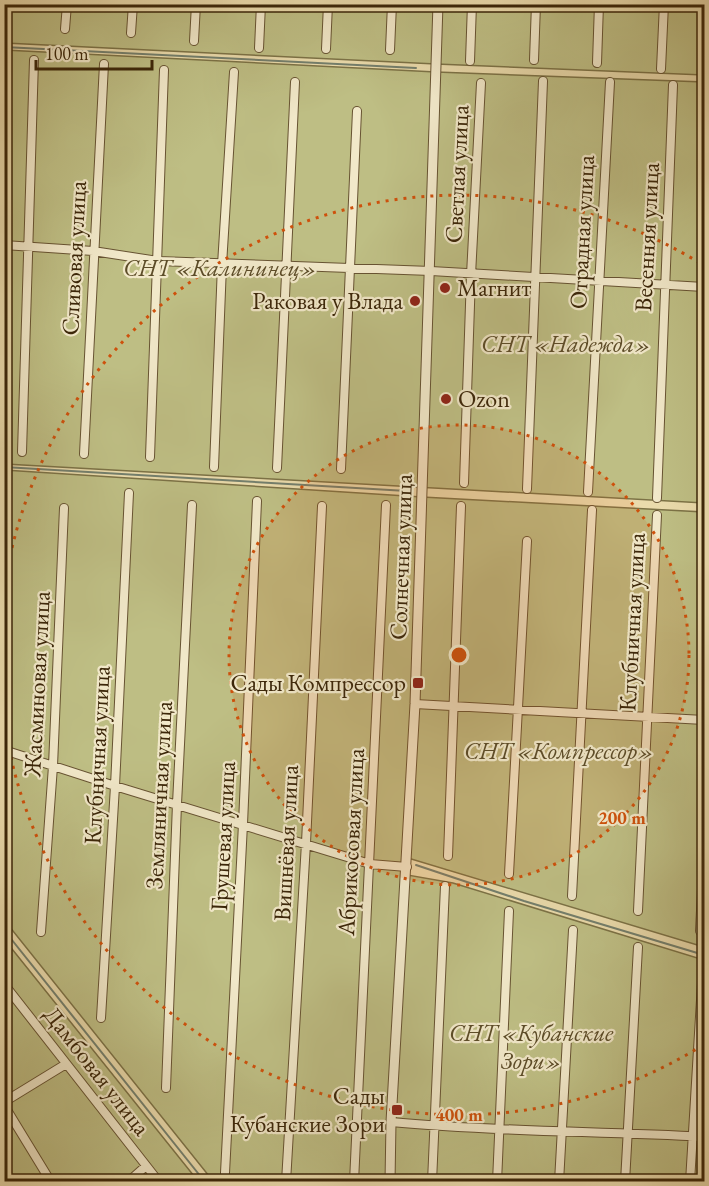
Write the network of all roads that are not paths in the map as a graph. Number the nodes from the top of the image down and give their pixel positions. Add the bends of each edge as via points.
1 (67, 4) edge
2 (132, 4) edge
3 (196, 4) edge
4 (261, 4) edge
5 (327, 4) edge
6 (392, 4) edge
7 (438, 4) edge
8 (472, 4) edge
9 (536, 4) edge
10 (599, 4) edge
11 (664, 4) edge
12 (65, 29) dead end
13 (131, 33) dead end
14 (194, 41) dead end
15 (259, 48) dead end
16 (326, 50) dead end
17 (390, 50) dead end
18 (34, 60) dead end
19 (534, 60) dead end
20 (470, 61) dead end
21 (597, 63) dead end
22 (104, 64) dead end
23 (660, 69) dead end
24 (164, 70) dead end
25 (234, 72) dead end
26 (295, 81) dead end
27 (543, 81) dead end
28 (610, 82) dead end
29 (481, 83) dead end
30 (673, 85) dead end
31 (357, 111) dead end
32 (4, 245) edge
33 (30, 246) junction
34 (93, 251) junction
35 (158, 261) junction
36 (222, 265) junction
37 (286, 267) junction
38 (350, 269) junction
39 (431, 271) junction
40 (471, 274) junction
41 (536, 278) junction
42 (600, 281) junction
43 (664, 286) junction
44 (705, 287) edge
45 (22, 452) dead end
46 (84, 454) dead end
47 (150, 457) dead end
48 (214, 467) dead end
49 (277, 468) dead end
50 (341, 469) dead end
51 (464, 483) dead end
52 (527, 489) dead end
53 (588, 492) dead end
54 (129, 493) dead end
55 (657, 498) dead end
56 (257, 501) dead end
57 (192, 505) dead end
58 (386, 505) dead end
59 (322, 506) dead end
60 (460, 506) dead end
61 (64, 508) dead end
62 (592, 510) dead end
63 (657, 515) dead end
64 (527, 541) dead end
65 (415, 704) junction
66 (453, 706) junction
67 (518, 709) junction
68 (582, 714) junction
69 (647, 717) junction
70 (705, 720) edge
71 (4, 750) edge
72 (53, 766) junction
73 (116, 786) junction
74 (177, 804) junction
75 (243, 824) junction
76 (306, 843) junction
77 (705, 850) edge
78 (448, 856) dead end
79 (370, 864) junction
80 (407, 867) junction
81 (509, 874) dead end
82 (445, 886) dead end
83 (572, 896) dead end
84 (509, 911) dead end
85 (638, 911) dead end
86 (573, 930) dead end
87 (700, 931) dead end
88 (41, 932) dead end
89 (638, 947) dead end
90 (703, 967) edge
91 (4, 984) edge
92 (101, 1018) dead end
93 (66, 1064) junction
94 (166, 1088) dead end
95 (4, 1103) edge
96 (392, 1122) junction
97 (435, 1127) junction
98 (499, 1128) junction
99 (562, 1131) junction
100 (628, 1133) junction
101 (693, 1137) junction
102 (705, 1137) edge
103 (146, 1166) junction
104 (225, 1173) dead end
105 (51, 1182) edge
106 (128, 1182) edge
107 (159, 1182) edge
108 (286, 1182) edge
109 (354, 1182) edge
110 (390, 1182) edge
111 (432, 1182) edge
112 (497, 1182) edge
113 (559, 1182) edge
114 (625, 1182) edge
115 (690, 1182) edge

1 - 12 street
2 - 13 street
3 - 14 street
4 - 15 street
5 - 16 street
6 - 17 street
7 - 39 street, Солнечная улица
8 - 20 street
9 - 19 street
10 - 21 street
11 - 23 street
18 - 33 street
22 - 34 street, Сливовая улица
24 - 35 street
25 - 36 street
26 - 37 street
27 - 41 street
28 - 42 street, Отрадная улица
29 - 40 street, Светлая улица
30 - 43 street, Весенняя улица
31 - 38 street
32 - 33 street
33 - 34 street
33 - 45 street
34 - 35 street
34 - 46 street, Сливовая улица
35 - 36 street
35 - 47 street
36 - 37 street
36 - 48 street
37 - 38 street
37 - 49 street
38 - 39 street
38 - 50 street
39 - 40 street
39 - 65 street, Солнечная улица
40 - 41 street
40 - 51 street, Светлая улица
41 - 42 street
41 - 52 street
42 - 43 street
42 - 53 street, Отрадная улица
43 - 44 street
43 - 55 street, Весенняя улица
54 - 73 street, Клубничная улица
56 - 75 street, Грушевая улица
57 - 74 street, Земляничная улица
58 - 79 street, Абрикосовая улица
59 - 76 street, Вишнёвая улица
60 - 66 street
61 - 72 street, Жасминовая улица
62 - 68 street
63 - 69 street, Клубничная улица
64 - 67 street
65 - 66 street
65 - 80 street, Солнечная улица
66 - 67 street
66 - 78 street
67 - 68 street
67 - 81 street
68 - 69 street
68 - 83 street
69 - 70 street
69 - 85 street, Клубничная улица
71 - 72 street
72 - 73 street
72 - 88 street, Жасминовая улица
73 - 74 street
73 - 92 street, Клубничная улица
74 - 75 street
74 - 94 street, Земляничная улица
75 - 76 street
75 - 104 street, Грушевая улица
76 - 79 street
76 - 108 street, Вишнёвая улица
77 - 87 street
79 - 80 street
79 - 109 street, Абрикосовая улица
80 - 96 street, Солнечная улица
82 - 97 street
84 - 98 street
86 - 99 street
89 - 100 street
90 - 101 street
91 - 93 street, Дамбовая улица
93 - 95 street
93 - 103 street, Дамбовая улица
95 - 105 street
96 - 97 street
96 - 110 street, Солнечная улица
97 - 98 street
97 - 111 street
98 - 99 street
98 - 112 street
99 - 100 street
99 - 113 street
100 - 101 street
100 - 114 street
101 - 102 street
101 - 115 street
103 - 106 street
103 - 107 street, Дамбовая улица

